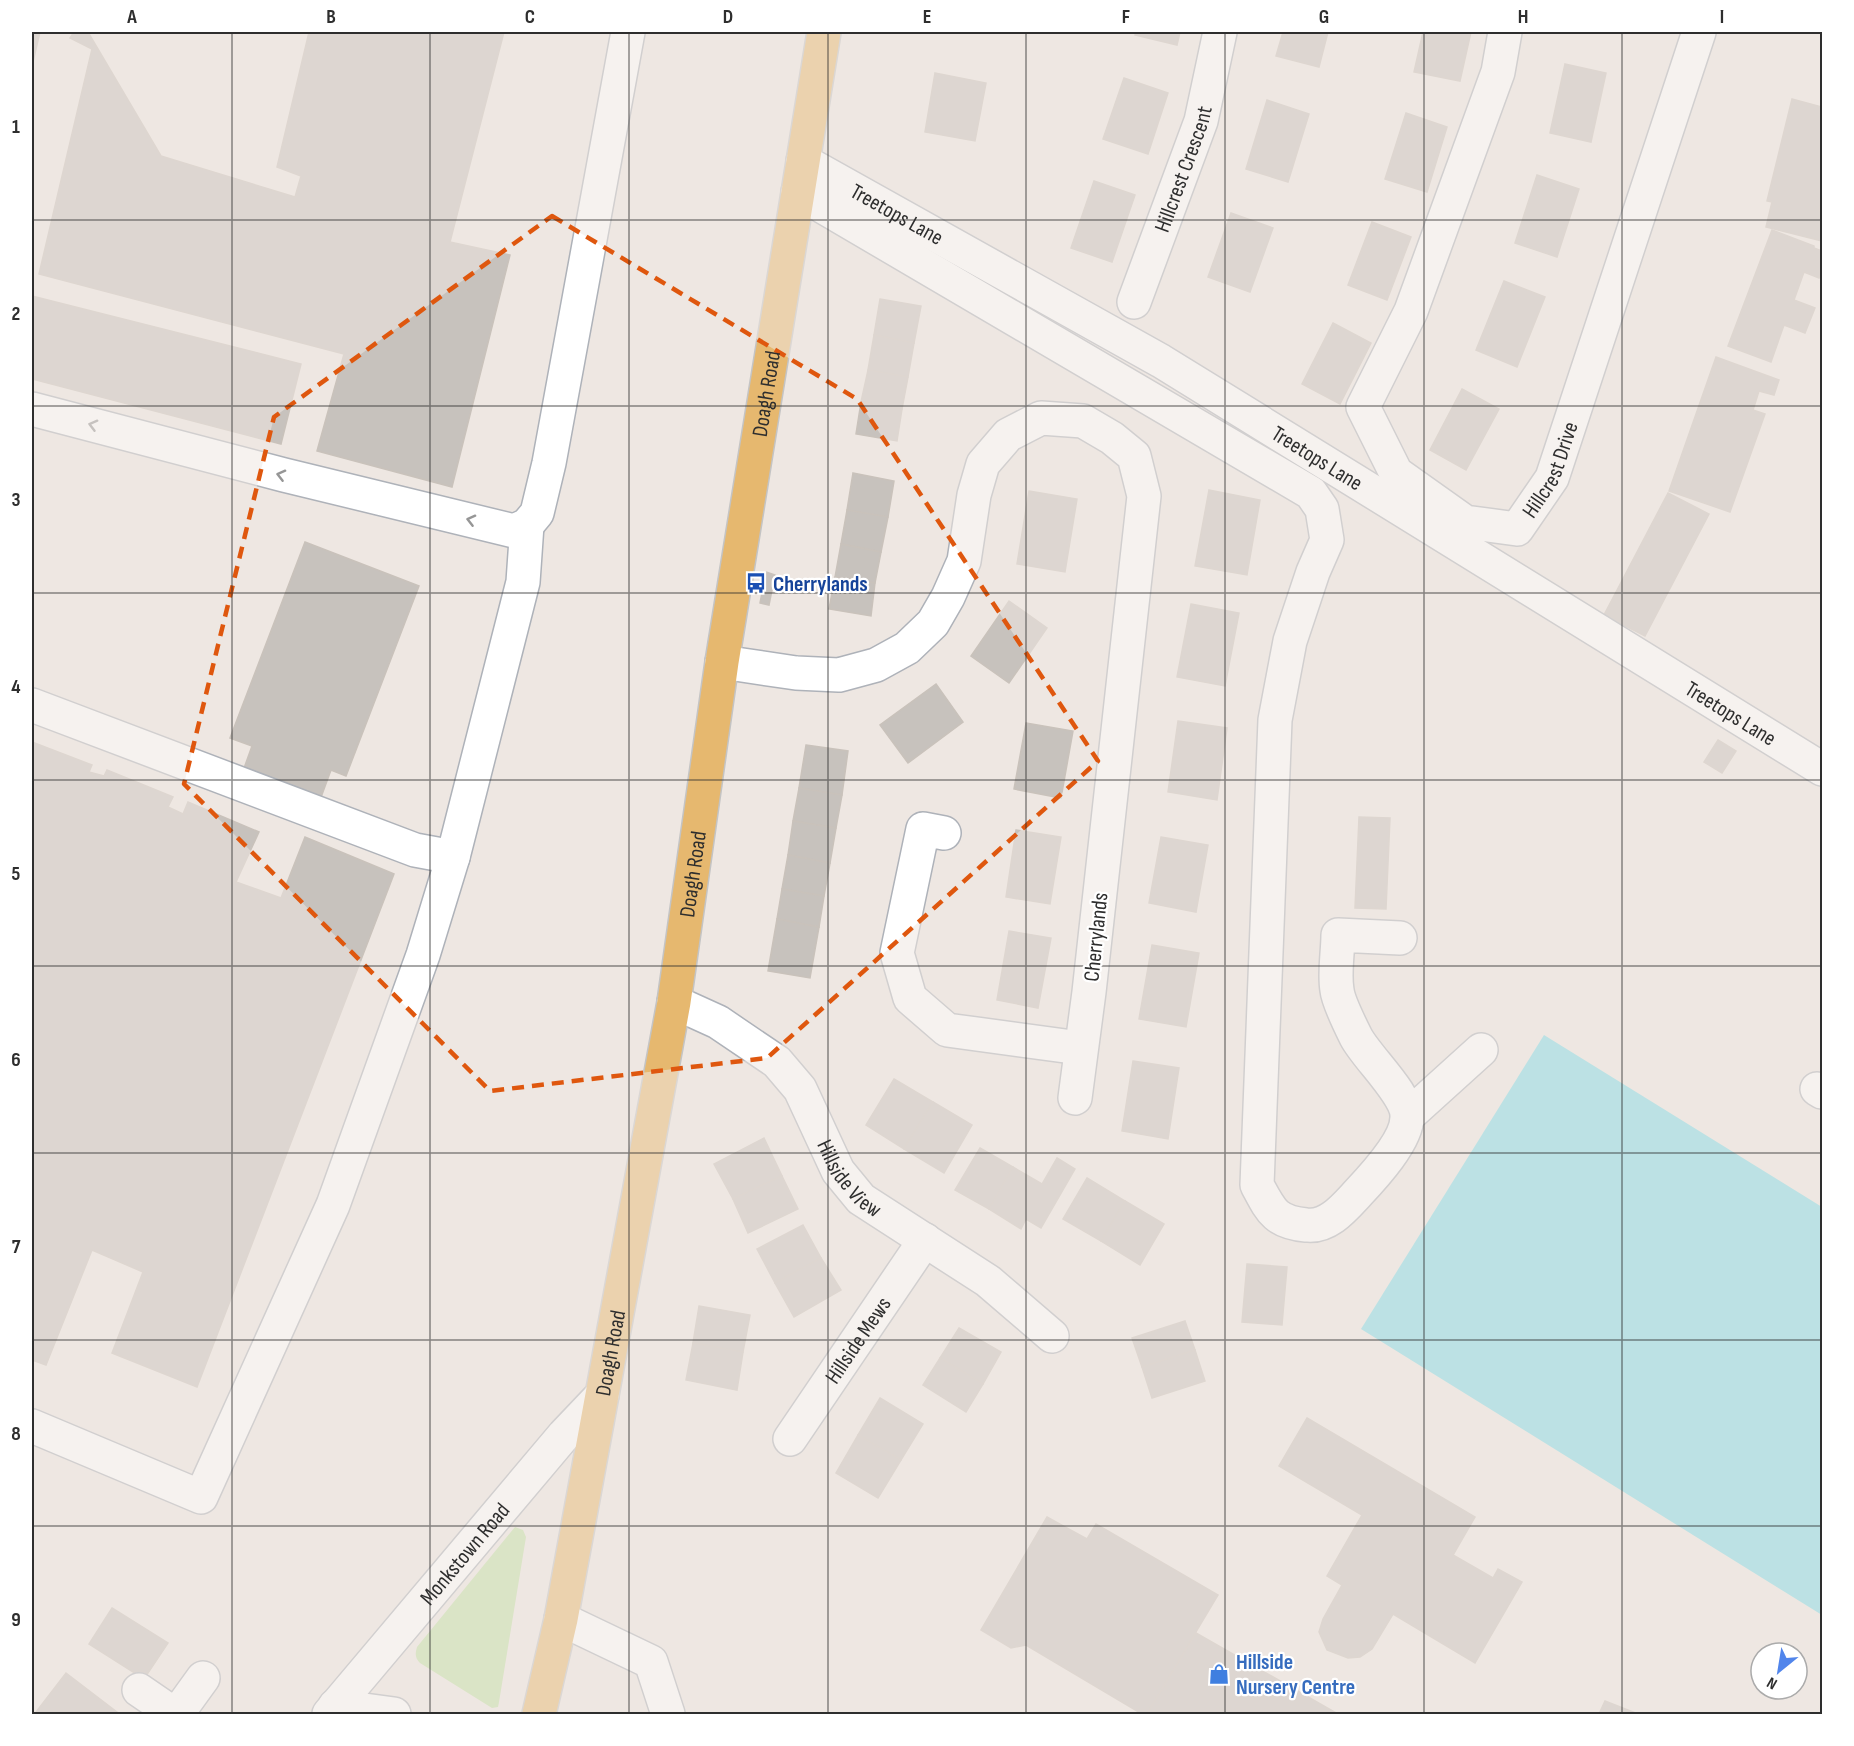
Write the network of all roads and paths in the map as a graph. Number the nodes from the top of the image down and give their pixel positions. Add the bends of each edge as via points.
1 (628, 32) edge
2 (824, 32) edge
3 (1220, 32) edge
4 (1505, 32) edge
5 (1699, 32) edge
6 (800, 177) junction
7 (1134, 302) dead end
8 (32, 409) edge
9 (527, 525) junction
10 (722, 662) junction
11 (32, 705) edge
12 (1822, 768) edge
13 (944, 833) dead end
14 (453, 857) junction
15 (1400, 938) dead end
16 (674, 1002) junction
17 (1080, 1048) junction
18 (1481, 1050) dead end
19 (1075, 1098) dead end
20 (1408, 1116) junction
21 (925, 1240) junction
22 (1052, 1336) dead end
23 (602, 1395) junction
24 (32, 1426) edge
25 (790, 1439) dead end
26 (561, 1619) junction
27 (203, 1678) dead end
28 (139, 1690) dead end
29 (332, 1710) edge
30 (175, 1714) edge
31 (394, 1714) edge
32 (539, 1714) edge
33 (668, 1714) edge

1 - 9 street via 549,463 537,513
2 - 6 main road, Doagh Road
3 - 7 street, Hillcrest Crescent via 1201,121
4 - 5 street, Hillcrest Drive via 1498,72 1412,311 1363,407 1396,473 1465,522 1517,529 1552,478
6 - 10 main road, Doagh Road
6 - 12 street, Treetops Lane via 1161,362
6 - 20 street via 1311,493 1322,508 1327,540 1290,641 1275,720 1257,1185 1270,1210 1289,1224 1314,1226 1339,1214 1402,1137
9 -> 8 street via 514,531
9 - 14 street via 523,582
10 - 16 main road, Doagh Road
10 - 17 street, Cherrylands via 839,675 876,664 907,648 933,623 964,561 983,464 1008,435 1041,418 1083,422 1134,456 1144,496
11 - 14 street via 415,850
13 - 17 street via 923,829 897,953 910,998 947,1030
14 - 24 street via 423,955 333,1206 201,1497
15 - 20 street via 1338,935 1337,990 1356,1037 1401,1095
16 - 21 street, Hillside View via 718,1022 777,1062 800,1089 838,1171 861,1199
16 - 23 main road, Doagh Road
17 - 19 street, Cherrylands
18 - 20 street
21 - 22 street, Hillside View via 988,1281
21 - 25 street, Hillside Mews
23 - 26 main road, Doagh Road
23 - 29 street, Monkstown Road
26 - 32 main road, Doagh Road
26 - 33 street via 651,1662
27 - 30 street
28 - 30 street
29 - 31 street

